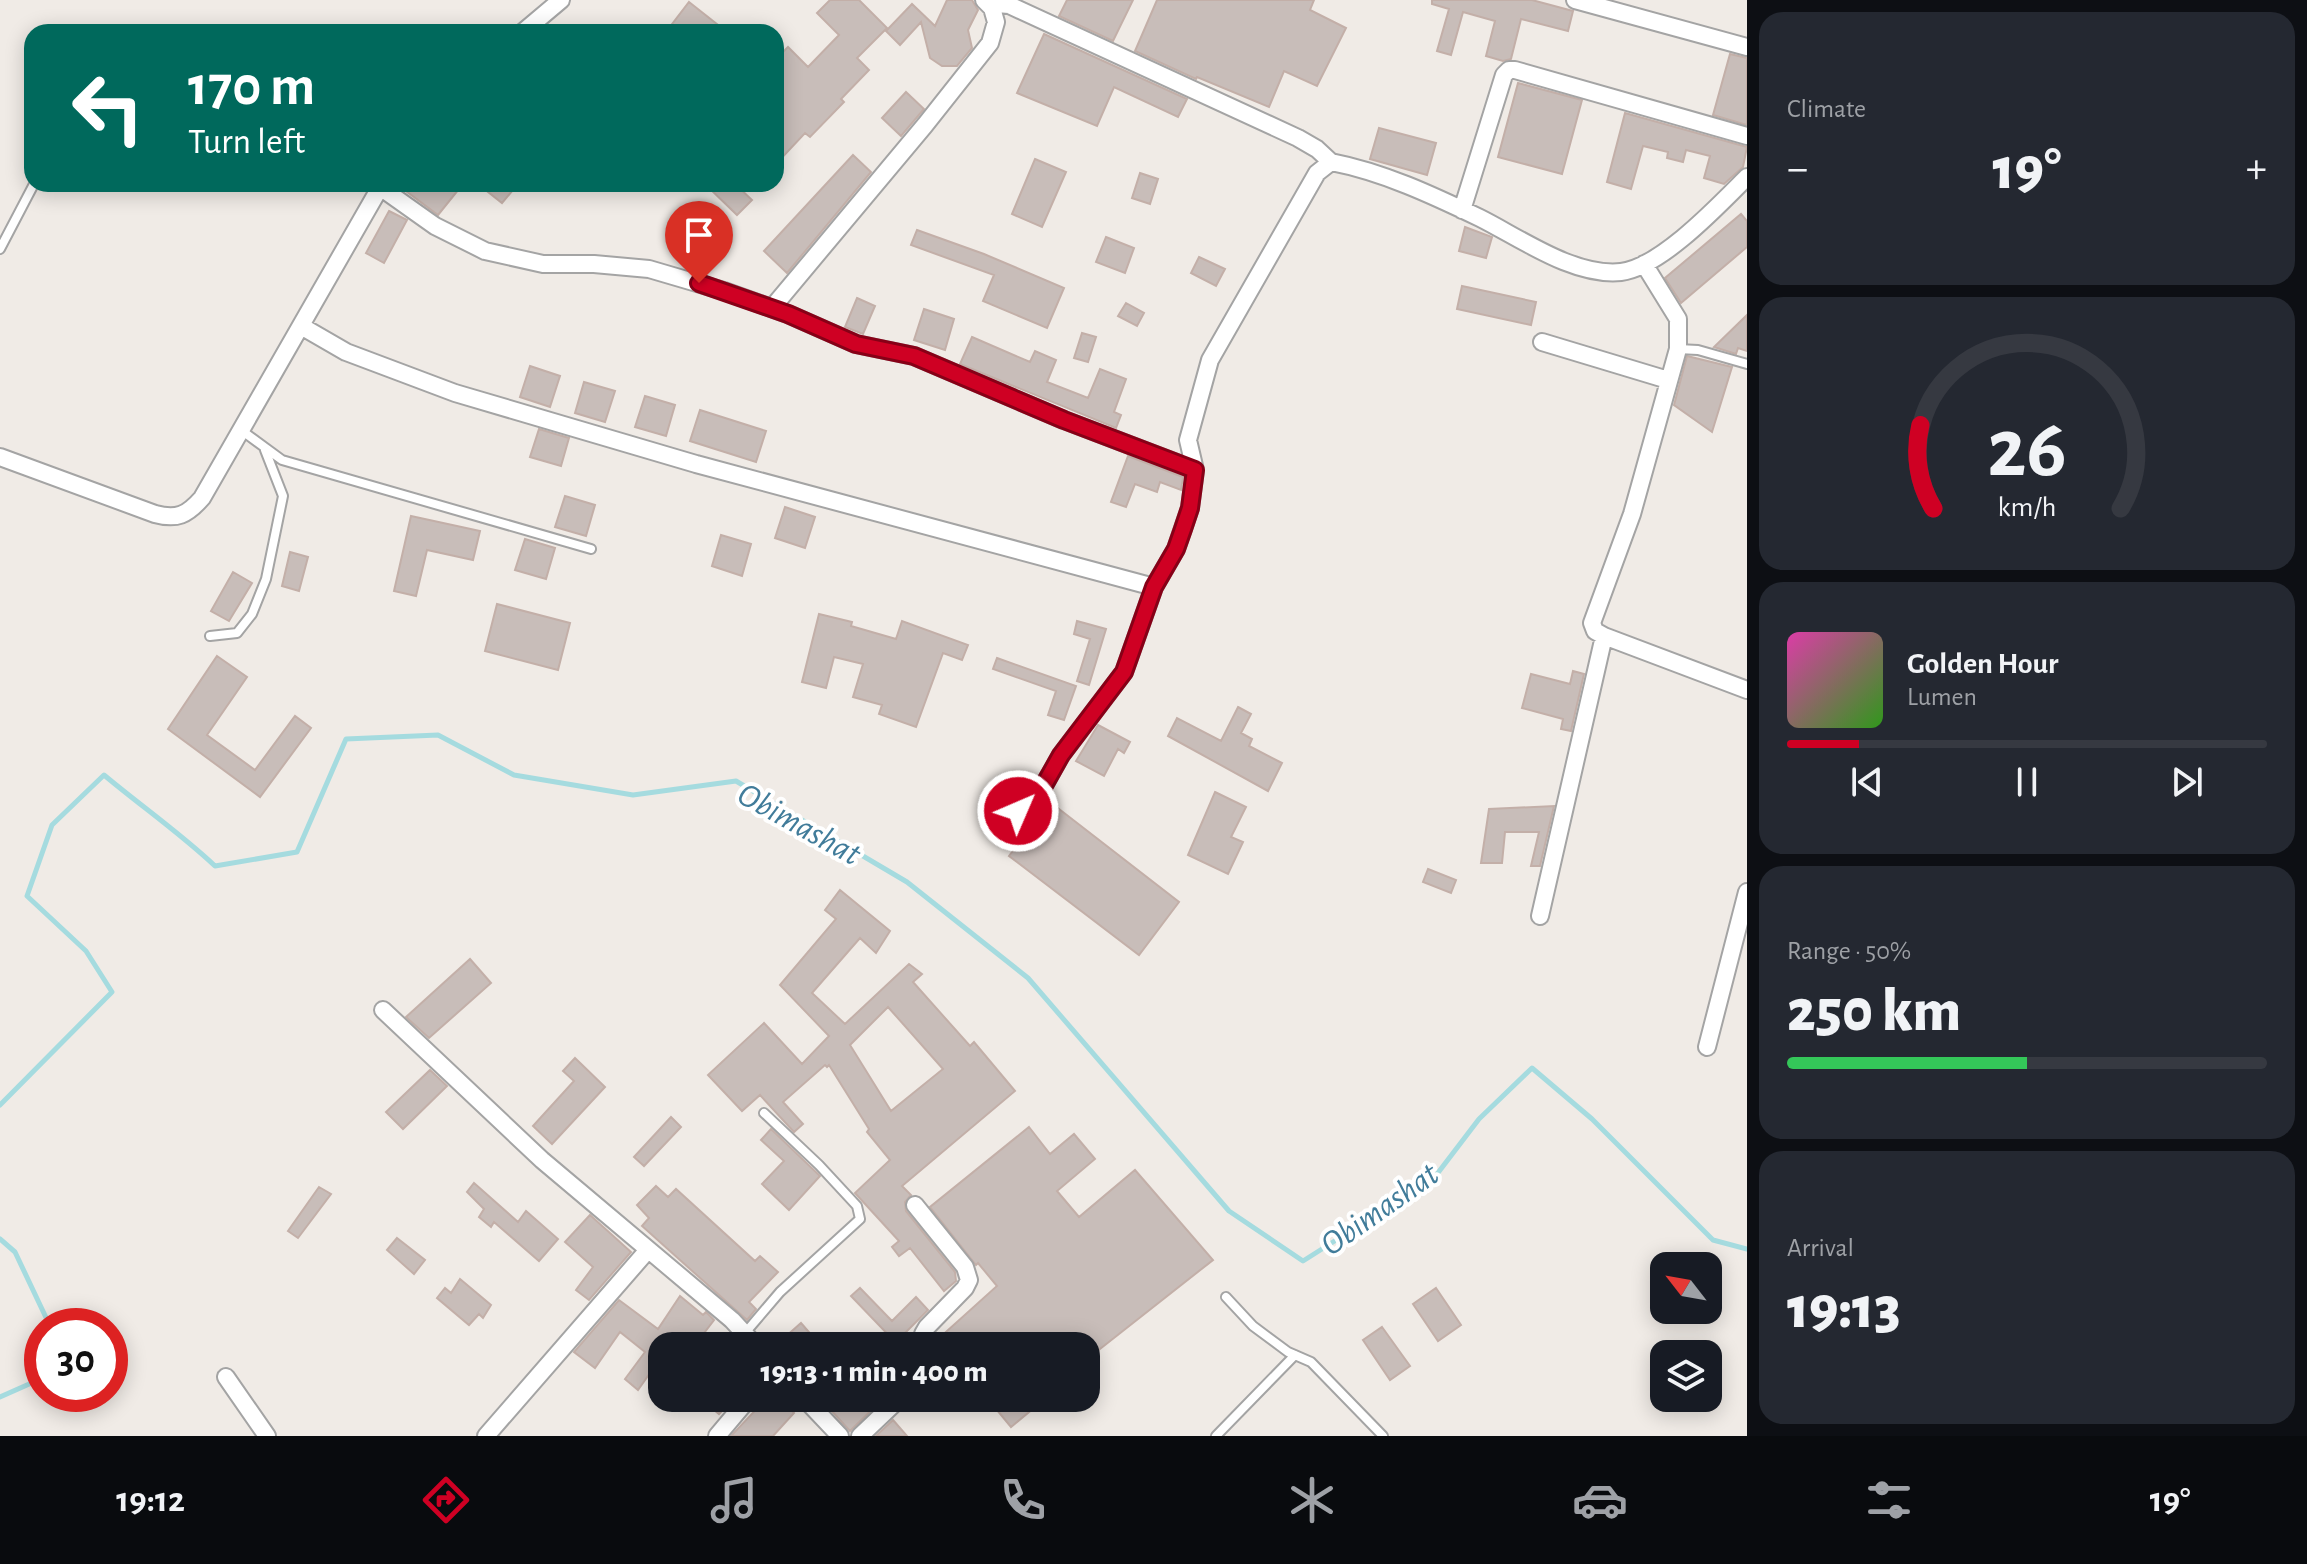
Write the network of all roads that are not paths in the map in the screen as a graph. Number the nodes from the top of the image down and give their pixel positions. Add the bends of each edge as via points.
1 (561, 0) edge
2 (1575, 0) edge
3 (988, 4) edge
4 (532, 24) edge
5 (1747, 47) edge
6 (1747, 136) edge
7 (1331, 162) junction
8 (1747, 177) edge
9 (30, 192) edge
10 (378, 192) edge
11 (389, 192) edge
12 (1462, 210) junction
13 (0, 249) edge
14 (1644, 264) junction
15 (777, 302) dead end
16 (301, 326) junction
17 (1542, 342) dead end
18 (1678, 349) junction
19 (1747, 364) edge
20 (1668, 380) junction
21 (241, 430) junction
22 (265, 450) junction
23 (0, 457) edge
24 (1195, 470) junction
25 (591, 549) dead end
26 (1154, 587) junction
27 (210, 636) dead end
28 (1604, 636) junction
29 (1747, 690) edge
30 (1018, 811) dead end
31 (1747, 892) edge
32 (1540, 916) dead end
33 (383, 1010) dead end
34 (1707, 1047) dead end
35 (764, 1113) dead end
36 (915, 1205) dead end
37 (647, 1251) junction
38 (1226, 1297) dead end
39 (743, 1332) edge
40 (755, 1332) edge
41 (924, 1332) edge
42 (1295, 1355) junction
43 (226, 1377) dead end
44 (737, 1412) edge
45 (817, 1412) edge
46 (885, 1412) edge
47 (267, 1436) edge
48 (486, 1436) edge
49 (717, 1436) edge
50 (840, 1436) edge
51 (860, 1436) edge
52 (1216, 1436) edge
53 (1383, 1436) edge

1 - 4 street
2 - 5 street
3 - 7 street via 1009,5 1298,138
3 - 15 street via 996,22 990,43
6 - 12 street via 1509,70
7 - 12 street via 1363,168
7 - 24 street via 1317,173 1210,360 1188,440
8 - 14 street via 1715,210
9 - 13 lane
10 - 16 street
11 - 24 street via 435,226 485,251 543,264 649,269 724,291 856,344 914,356
12 - 14 street via 1591,270 1621,272
14 - 18 street via 1678,319
16 - 21 street
16 - 26 street via 346,352 455,393 711,469
17 - 20 street
18 - 19 lane
18 - 20 street
20 - 28 street via 1632,514 1592,623
21 - 22 lane
21 - 23 street via 202,498 189,512 172,518
22 - 25 lane via 282,460
22 - 27 lane via 283,496 266,579 252,614 237,633
24 - 26 street via 1186,522
26 - 30 street via 1124,672 1043,787
28 - 29 street
28 - 32 street
31 - 34 street
33 - 37 street
35 - 40 lane via 857,1206 860,1219 780,1292
36 - 41 street via 965,1267 969,1280
37 - 39 street
37 - 48 street
38 - 42 lane via 1253,1326
42 - 52 lane
42 - 53 lane via 1311,1362
43 - 47 street
44 - 49 street
45 - 50 street
46 - 51 street

